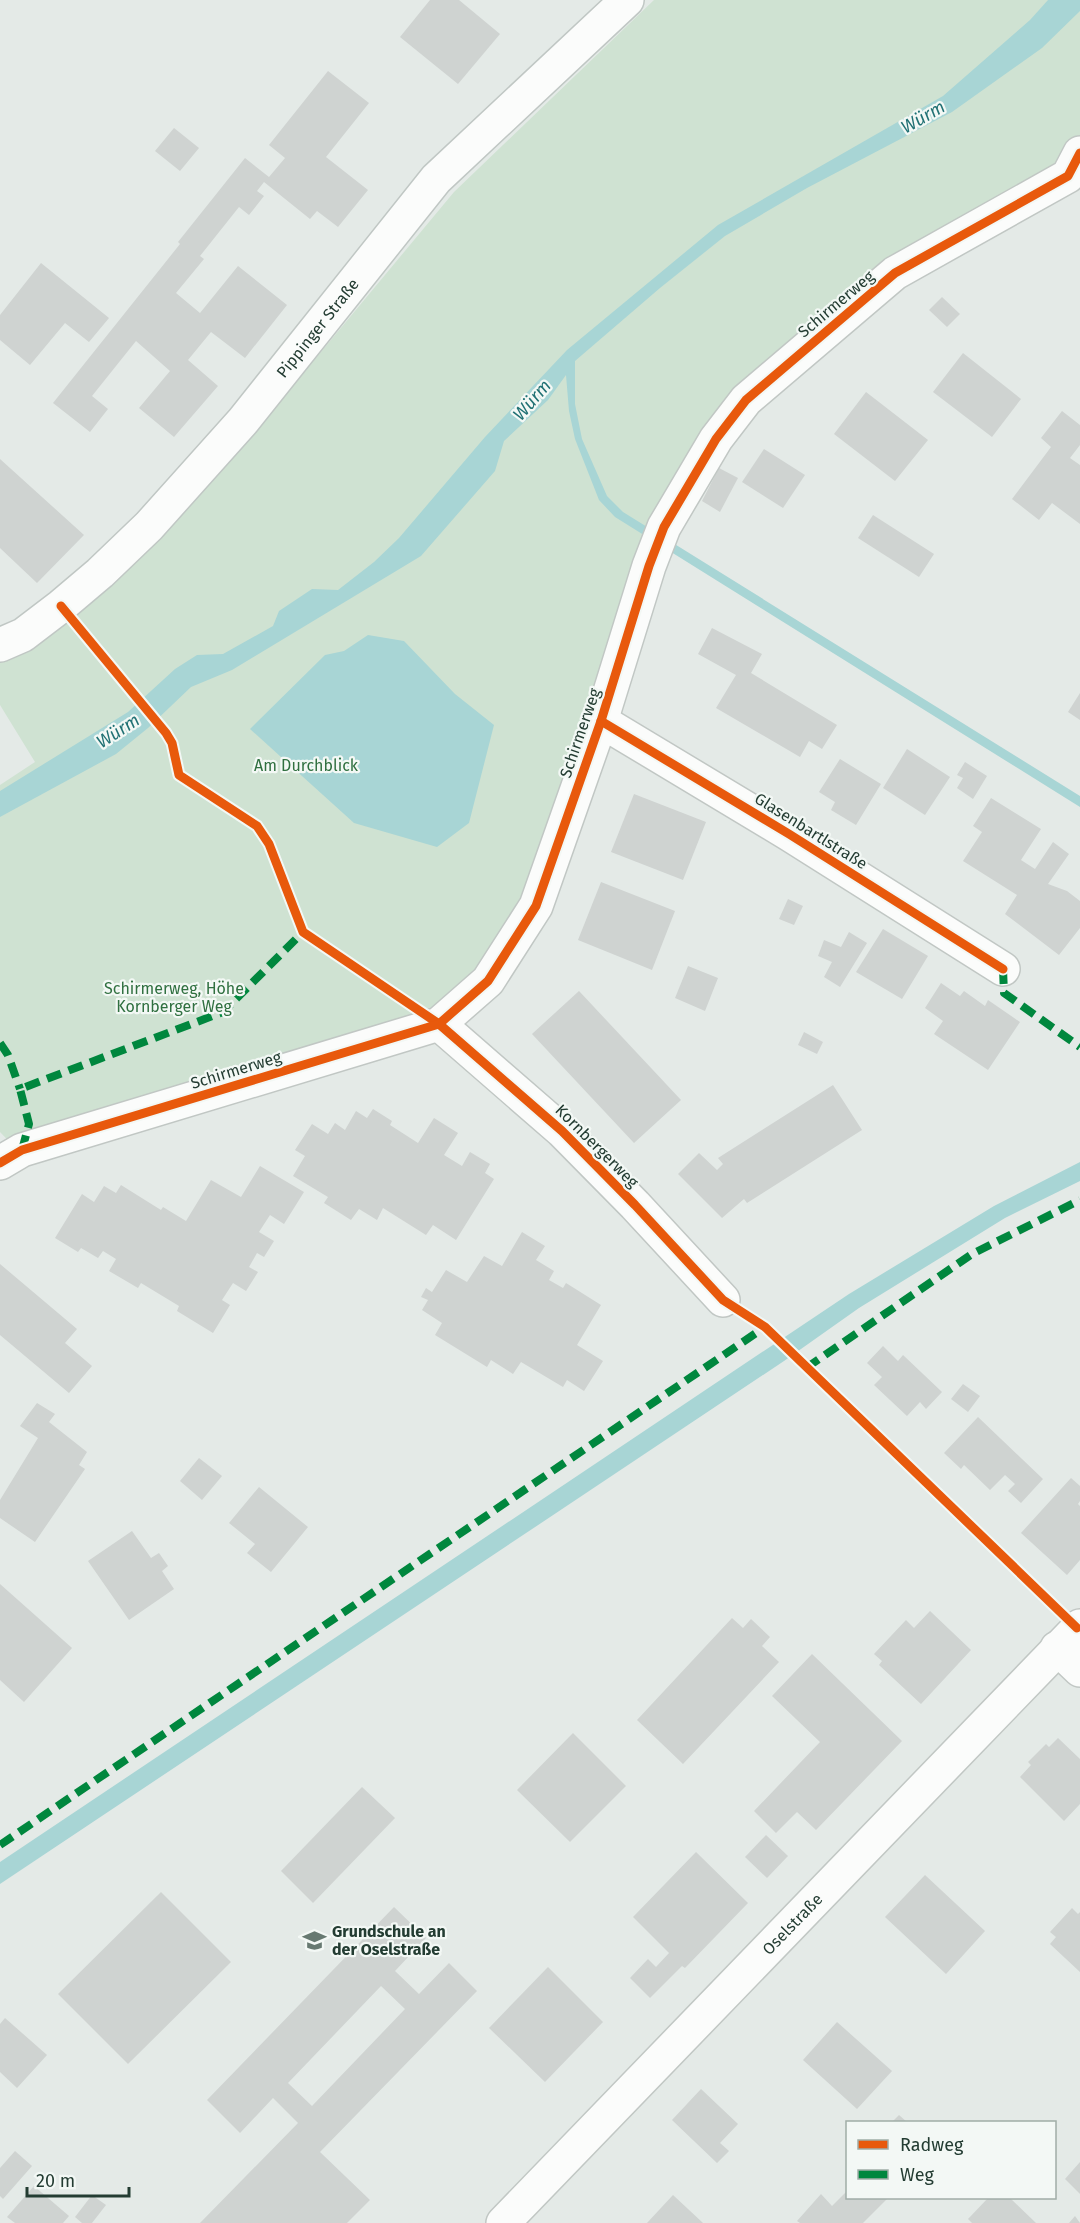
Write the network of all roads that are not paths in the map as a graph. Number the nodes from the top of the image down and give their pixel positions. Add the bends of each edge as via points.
1 (627, 0) edge
2 (1076, 172) edge
3 (0, 645) edge
4 (601, 721) junction
5 (1003, 969) dead end
6 (440, 1024) junction
7 (0, 1163) edge
8 (723, 1300) dead end
9 (1080, 1626) edge
10 (1069, 1659) edge
11 (503, 2223) edge

1 - 3 street, Pippinger Straße via 436,180 243,421 148,526 62,606
2 - 4 street, Schirmerweg via 895,273 746,400 716,439 664,527
4 - 5 street, Glasenbartlstraße
4 - 6 street, Schirmerweg via 536,906 488,981
6 - 7 street, Schirmerweg via 22,1150
6 - 8 street, Kornbergerweg via 562,1131
9 - 10 street, Oselstraße
10 - 11 street, Oselstraße

